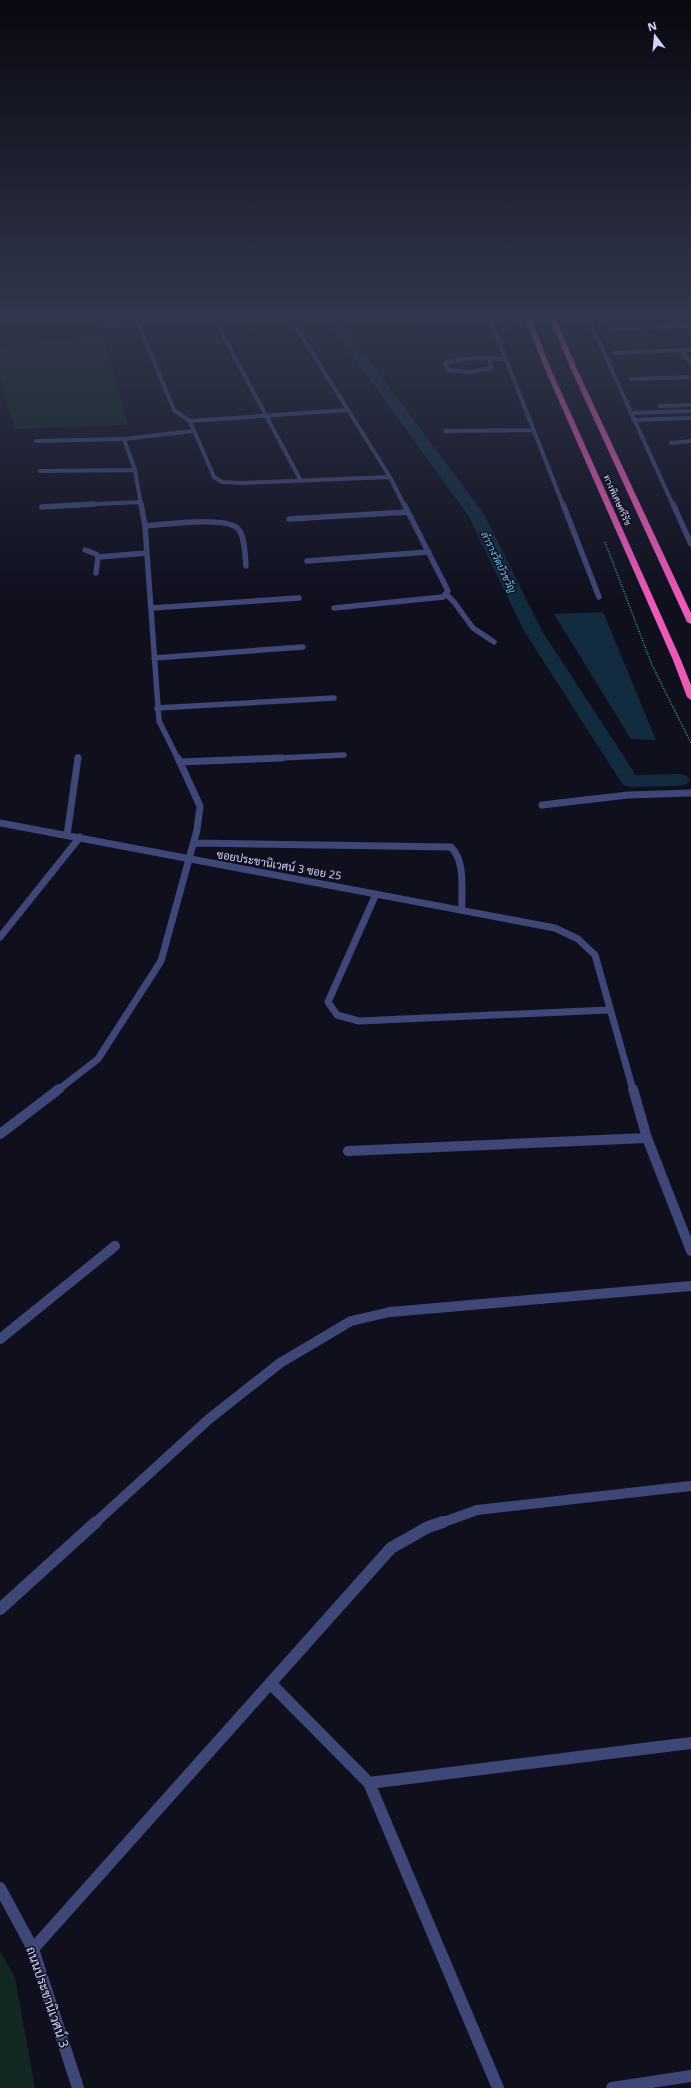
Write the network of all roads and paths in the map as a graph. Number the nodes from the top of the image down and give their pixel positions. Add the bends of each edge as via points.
1 (173, 408) edge
2 (262, 408) edge
3 (525, 408) edge
4 (566, 408) edge
5 (592, 408) edge
6 (628, 408) edge
7 (348, 410) joint
8 (691, 411) edge
9 (630, 413) junction
10 (266, 416) junction
11 (691, 418) edge
12 (633, 420) junction
13 (190, 422) junction
14 (193, 430) junction
15 (534, 430) junction
16 (445, 431) dead end
17 (124, 439) junction
18 (36, 441) dead end
19 (691, 441) edge
20 (671, 443) dead end
21 (135, 470) junction
22 (40, 471) dead end
23 (390, 477) junction
24 (301, 481) junction
25 (141, 502) junction
26 (42, 507) dead end
27 (408, 512) junction
28 (289, 520) dead end
29 (145, 526) junction
30 (691, 544) edge
31 (85, 550) dead end
32 (429, 552) junction
33 (147, 553) junction
34 (98, 557) junction
35 (307, 561) dead end
36 (246, 566) dead end
37 (96, 573) dead end
38 (446, 594) junction
39 (599, 597) dead end
40 (299, 598) dead end
41 (151, 608) junction
42 (334, 608) dead end
43 (691, 622) edge
44 (494, 642) dead end
45 (303, 647) dead end
46 (154, 658) junction
47 (691, 697) edge
48 (334, 698) dead end
49 (157, 708) junction
50 (344, 754) dead end
51 (78, 757) dead end
52 (180, 762) junction
53 (691, 793) edge
54 (542, 805) dead end
55 (0, 823) edge
56 (67, 835) junction
57 (80, 837) junction
58 (194, 843) junction
59 (188, 860) junction
60 (376, 894) junction
61 (462, 910) junction
62 (0, 937) edge
63 (609, 1010) junction
64 (0, 1134) edge
65 (647, 1138) junction
66 (348, 1151) dead end
67 (115, 1246) dead end
68 (691, 1250) edge
69 (691, 1286) edge
70 (0, 1339) edge
71 (691, 1486) edge
72 (0, 1609) edge
73 (271, 1684) junction
74 (691, 1743) edge
75 (369, 1783) junction
76 (0, 1888) edge
77 (33, 1949) junction
78 (691, 2076) edge
79 (78, 2088) edge
80 (498, 2088) edge
81 (612, 2088) edge

1 - 13 street
2 - 10 street
3 - 15 street
4 - 47 highway, ทางพิเศษศรีรัช
5 - 43 highway, ทางพิเศษศรีรัช
6 - 9 street
7 - 10 street
7 - 23 street
8 - 9 street
9 - 12 street
10 - 13 street
10 - 24 street
11 - 12 street
12 - 30 street
13 - 14 street
14 - 17 street
14 - 24 street via 210,470 214,477 222,482
15 - 16 street
15 - 39 street
17 - 18 street
17 - 21 street
19 - 20 street
21 - 22 street
21 - 25 street
23 - 24 street
23 - 27 street
25 - 26 street
25 - 29 street
27 - 28 street
27 - 32 street
29 - 33 street
29 - 36 street via 208,522 233,524 239,530
31 - 34 street
32 - 35 street
32 - 38 street via 448,591
33 - 34 street
33 - 41 street
34 - 37 street
38 - 42 street via 426,600
38 - 44 street via 457,604 472,627
40 - 41 street
41 - 46 street
45 - 46 street
46 - 49 street
48 - 49 street
49 - 52 street via 162,730
50 - 52 street
51 - 56 street
52 - 58 street via 200,806
53 - 54 street via 628,795
55 - 56 street, ซอยประชานิเวศน์ 3 ซอย 25
56 - 57 street, ซอยประชานิเวศน์ 3 ซอย 25
57 - 59 street, ซอยประชานิเวศน์ 3 ซอย 25
57 - 62 street
58 - 59 street
58 - 61 street via 445,845 455,849 459,858
59 - 60 street, ซอยประชานิเวศน์ 3 ซอย 25
59 - 64 street via 161,961 98,1060
60 - 61 street, ซอยประชานิเวศน์ 3 ซอย 25
60 - 63 street via 328,1002 337,1015 359,1021
61 - 63 street, ซอยประชานิเวศน์ 3 ซอย 25 via 555,928 578,938 595,955
63 - 65 street, ซอยประชานิเวศน์ 3 ซอย 25
65 - 66 street
65 - 68 street, ซอยประชานิเวศน์ 3 ซอย 25
67 - 70 street
69 - 72 street via 390,1312 351,1321 280,1363 209,1419
71 - 73 street via 477,1510 428,1527 391,1548
73 - 75 street
73 - 77 street
74 - 75 street
75 - 80 street
76 - 77 street, ถนนประชานิเวศน์ 3
77 - 79 street, ถนนประชานิเวศน์ 3
78 - 81 street

